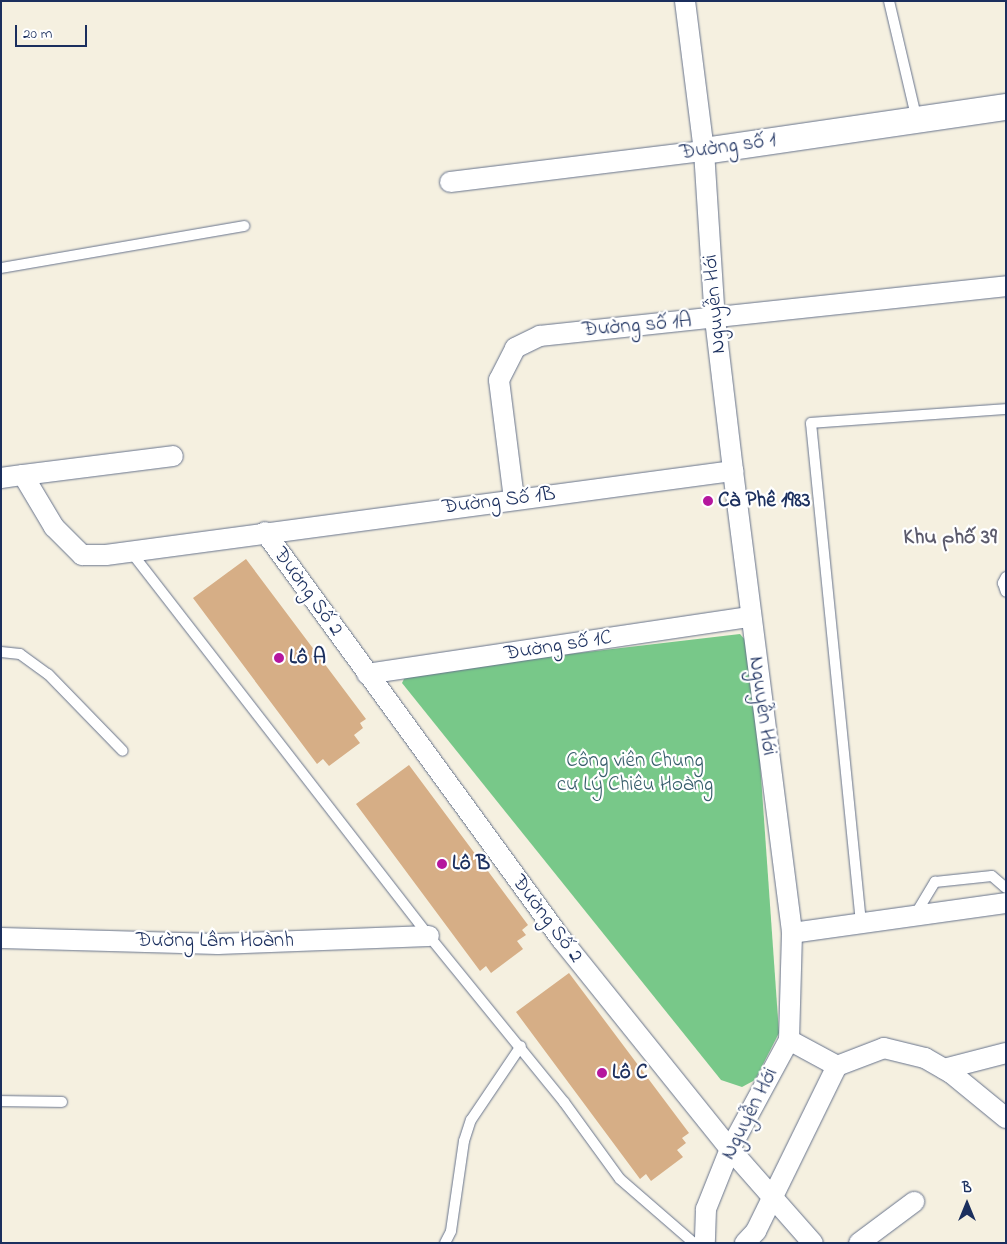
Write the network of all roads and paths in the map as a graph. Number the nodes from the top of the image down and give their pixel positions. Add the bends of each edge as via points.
1 (685, 1) edge
2 (889, 1) edge
3 (1006, 107) edge
4 (917, 121) junction
5 (704, 151) junction
6 (450, 182) dead end
7 (244, 226) dead end
8 (1, 268) edge
9 (1006, 286) edge
10 (715, 319) junction
11 (1006, 409) edge
12 (173, 456) dead end
13 (733, 471) junction
14 (23, 475) junction
15 (1, 478) edge
16 (514, 498) junction
17 (265, 532) junction
18 (131, 552) junction
19 (1006, 576) edge
20 (1006, 592) edge
21 (750, 617) junction
22 (1, 652) edge
23 (367, 674) junction
24 (122, 751) dead end
25 (1006, 888) edge
26 (1006, 903) edge
27 (914, 916) junction
28 (861, 923) junction
29 (792, 933) junction
30 (429, 936) junction
31 (1, 938) edge
32 (790, 1040) junction
33 (521, 1046) junction
34 (1006, 1053) edge
35 (837, 1066) junction
36 (944, 1069) junction
37 (1, 1101) edge
38 (62, 1102) dead end
39 (1006, 1118) edge
40 (730, 1148) junction
41 (773, 1196) junction
42 (914, 1202) dead end
43 (445, 1243) edge
44 (694, 1243) edge
45 (705, 1243) edge
46 (744, 1243) edge
47 (813, 1243) edge
48 (858, 1243) edge

1 - 5 street, Nguyễn Hới
2 - 4 lane
3 - 4 street, Đường số 1
4 - 5 street, Đường số 1
5 - 6 street, Đường số 1
5 - 10 street, Nguyễn Hới
7 - 8 lane
9 - 10 street, Đường số 1A
10 - 13 street, Nguyễn Hới
10 - 16 street, Đường số 1A via 540,336 515,348 499,380
11 - 28 lane via 811,423
12 - 14 street
13 - 16 street, Đường Số 1B
13 - 21 street, Nguyễn Hới
14 - 15 street
14 - 18 street, Đường Số 1B via 54,527 82,555
16 - 17 street, Đường Số 1B
17 - 18 street, Đường Số 1B
17 - 23 street, Đường Số 2
18 - 30 lane
19 - 20 lane via 1003,583
21 - 23 street, Đường số 1C
21 - 29 street, Nguyễn Hới
22 - 24 lane via 20,654 48,674
23 - 40 street, Đường Số 2 via 562,940
25 - 27 lane via 992,876 935,882
26 - 27 street
27 - 28 street
28 - 29 street
29 - 32 street, Nguyễn Hới
30 - 31 street, Đường Lâm Hoành via 218,944
30 - 33 lane
32 - 35 street
32 - 40 street, Nguyễn Hới
33 - 43 lane via 471,1120 464,1140 451,1231
33 - 44 lane via 620,1179
34 - 36 street
35 - 36 street via 884,1048 925,1058
35 - 41 street
36 - 39 street
37 - 38 lane
40 - 41 street, Đường Số 2
40 - 45 street, Nguyễn Hới via 706,1209
41 - 46 street via 756,1231
41 - 47 street, Đường Số 2
42 - 48 street

